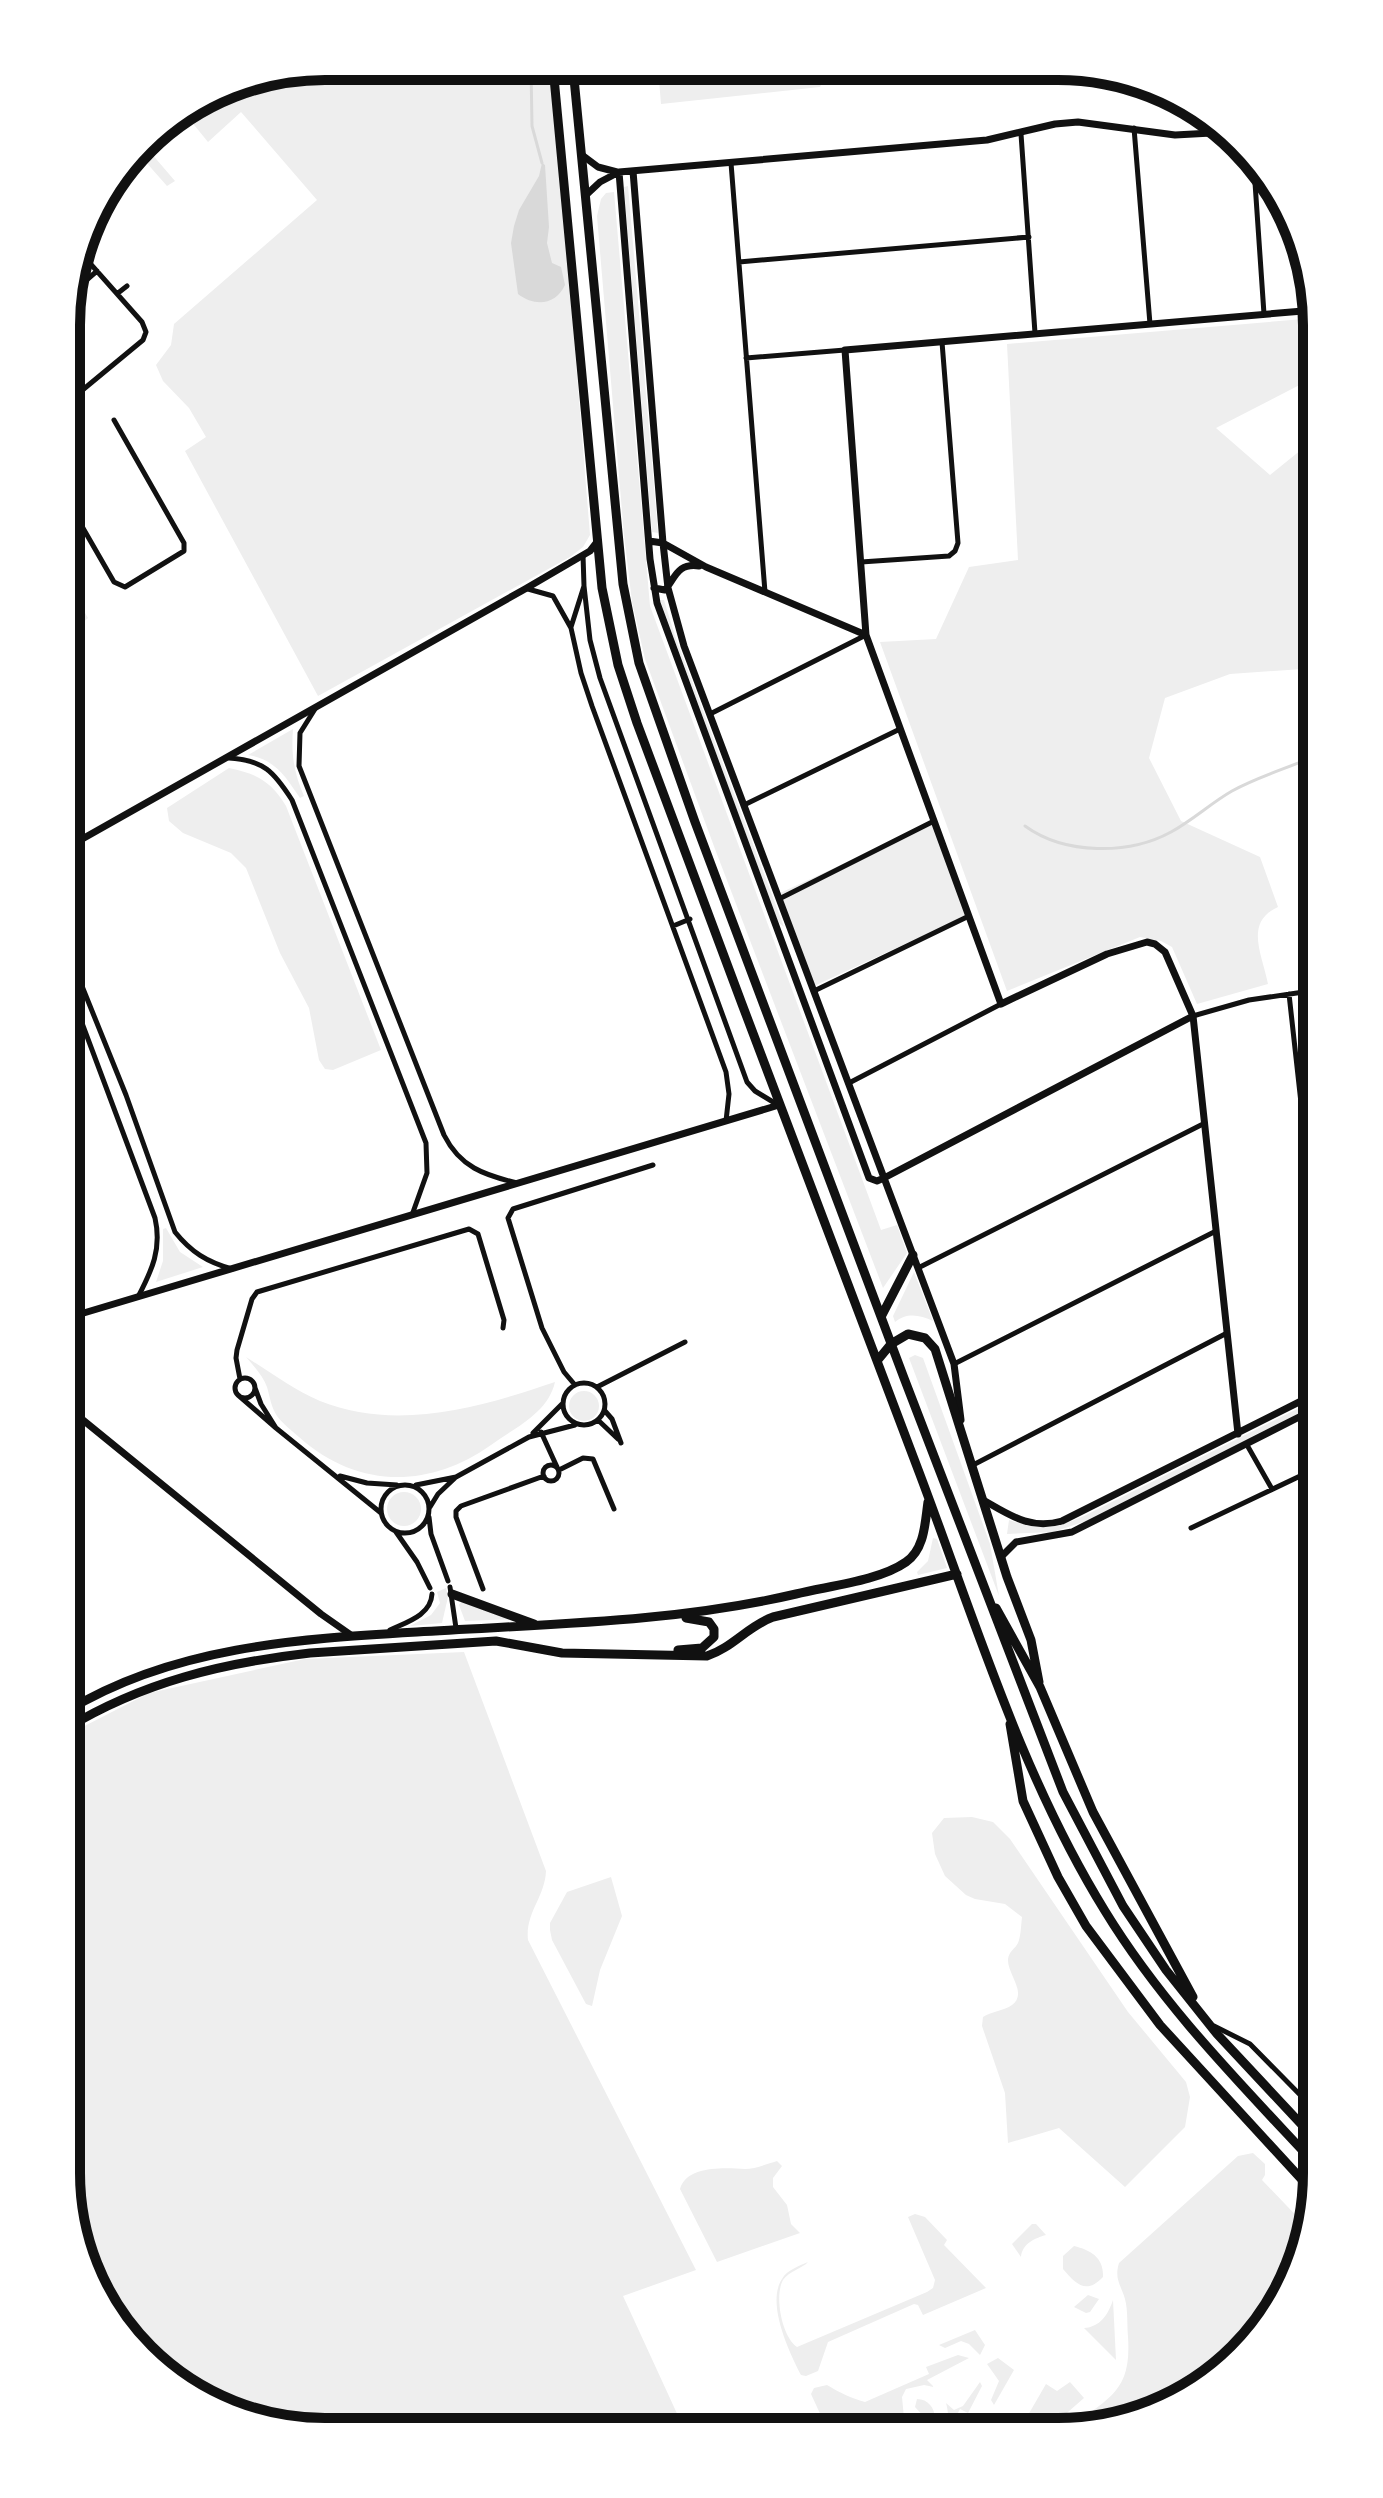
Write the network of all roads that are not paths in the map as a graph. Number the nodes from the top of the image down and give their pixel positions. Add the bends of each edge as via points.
1 (554, 81) edge
2 (574, 81) edge
3 (1134, 128) junction
4 (1021, 134) junction
5 (1211, 134) edge
6 (581, 154) junction
7 (731, 163) junction
8 (633, 171) junction
9 (619, 172) junction
10 (1255, 180) edge
11 (585, 197) junction
12 (1029, 237) junction
13 (89, 262) edge
14 (739, 262) junction
15 (97, 271) junction
16 (84, 282) edge
17 (127, 286) dead end
18 (118, 293) junction
19 (1302, 311) edge
20 (1264, 314) junction
21 (1150, 325) junction
22 (1035, 333) junction
23 (942, 342) junction
24 (845, 350) junction
25 (746, 358) junction
26 (80, 392) edge
27 (114, 420) dead end
28 (80, 523) edge
29 (598, 540) junction
30 (649, 541) junction
31 (663, 543) junction
32 (583, 555) junction
33 (860, 562) junction
34 (706, 567) junction
35 (584, 586) junction
36 (653, 588) junction
37 (668, 588) junction
38 (525, 589) junction
39 (765, 592) junction
40 (571, 628) junction
41 (866, 635) junction
42 (315, 708) junction
43 (710, 714) junction
44 (900, 729) junction
45 (224, 757) junction
46 (744, 805) junction
47 (934, 821) junction
48 (80, 841) edge
49 (779, 899) junction
50 (969, 916) junction
51 (690, 919) junction
52 (673, 926) junction
53 (793, 934) junction
54 (779, 940) junction
55 (801, 955) junction
56 (787, 961) junction
57 (80, 981) edge
58 (814, 991) junction
59 (1303, 992) edge
60 (1289, 994) junction
61 (1001, 1004) junction
62 (1193, 1016) junction
63 (80, 1017) edge
64 (102, 1035) junction
65 (89, 1040) junction
66 (849, 1083) junction
67 (126, 1095) junction
68 (112, 1101) junction
69 (779, 1105) junction
70 (1303, 1117) edge
71 (726, 1121) junction
72 (1205, 1123) junction
73 (653, 1165) dead end
74 (884, 1178) junction
75 (518, 1183) junction
76 (412, 1215) junction
77 (1216, 1231) junction
78 (913, 1255) junction
79 (918, 1268) junction
80 (233, 1269) junction
81 (138, 1298) junction
82 (80, 1314) edge
83 (881, 1317) junction
84 (503, 1328) dead end
85 (1227, 1333) junction
86 (685, 1342) dead end
87 (891, 1344) junction
88 (877, 1361) junction
89 (954, 1364) junction
90 (240, 1379) junction
91 (575, 1385) junction
92 (597, 1387) junction
93 (255, 1388) junction
94 (238, 1395) junction
95 (1302, 1401) edge
96 (563, 1403) junction
97 (605, 1411) junction
98 (1302, 1416) edge
99 (80, 1418) edge
100 (599, 1421) junction
101 (578, 1425) junction
102 (276, 1428) junction
103 (541, 1432) junction
104 (963, 1432) junction
105 (1238, 1434) junction
106 (529, 1437) junction
107 (1247, 1445) junction
108 (973, 1465) junction
109 (558, 1468) junction
110 (332, 1472) junction
111 (1302, 1475) edge
112 (544, 1476) junction
113 (456, 1477) junction
114 (403, 1485) junction
115 (411, 1485) junction
116 (1272, 1489) junction
117 (929, 1498) junction
118 (985, 1501) junction
119 (430, 1508) junction
120 (614, 1509) dead end
121 (381, 1513) junction
122 (429, 1516) junction
123 (1025, 1522) junction
124 (1191, 1528) dead end
125 (396, 1531) junction
126 (1025, 1539) junction
127 (1001, 1557) junction
128 (957, 1574) junction
129 (982, 1584) junction
130 (450, 1587) junction
131 (483, 1589) dead end
132 (321, 1614) junction
133 (627, 1619) junction
134 (537, 1625) junction
135 (456, 1629) junction
136 (384, 1634) junction
137 (351, 1635) junction
138 (321, 1637) junction
139 (562, 1653) junction
140 (1040, 1687) junction
141 (80, 1703) edge
142 (1006, 1706) junction
143 (80, 1720) edge
144 (1207, 2022) junction
145 (1302, 2097) edge
146 (1302, 2125) edge
147 (1302, 2150) edge
148 (1302, 2180) edge

1 - 29 main road
2 - 6 main road
3 - 4 street via 1078,122
3 - 5 street
3 - 21 street
4 - 7 street
4 - 12 street
6 - 9 street via 598,167
6 - 11 main road
7 - 8 street
7 - 14 street
8 - 9 street
8 - 31 street
9 - 11 street
9 - 30 street
10 - 20 street
11 - 83 main road via 623,584 639,663
12 - 14 street
12 - 22 street
13 - 15 street
14 - 25 street
15 - 16 street
15 - 18 street
17 - 18 street
18 - 26 street via 142,322 143,340
19 - 20 street
20 - 21 street
21 - 22 street
22 - 23 street
23 - 24 street
23 - 33 street via 958,543 949,556
24 - 25 street
24 - 33 street
25 - 39 street
27 - 28 street via 184,551 120,587
29 - 32 street
29 - 69 main road via 602,588 622,681
30 - 31 street
30 - 36 street
31 - 34 street
31 - 37 street
32 - 35 street
32 - 38 street
33 - 41 street
34 - 37 street via 682,567
34 - 39 street
35 - 40 street
35 - 51 street via 600,678
36 - 37 street
36 - 54 street
37 - 43 street
38 - 40 street via 553,596
38 - 42 street
39 - 41 street
40 - 52 street via 592,706
41 - 43 street
41 - 44 street
42 - 45 street
42 - 75 street via 300,733 299,766 444,1135 471,1167
43 - 46 street
44 - 46 street
44 - 47 street
45 - 48 street
45 - 76 street via 266,767 292,800 426,1143 427,1173
46 - 49 street
47 - 49 street
47 - 50 street
49 - 53 street
50 - 58 street
50 - 61 street
51 - 52 street
51 - 69 street via 747,1082
52 - 71 street via 726,1072
53 - 54 street
53 - 55 street
54 - 56 street
55 - 56 street
55 - 58 street
56 - 74 street via 865,1173 872,1181
57 - 64 street
58 - 66 street
59 - 60 street
60 - 62 street
60 - 70 street
61 - 62 street via 1107,954 1147,942 1165,952
61 - 66 street
62 - 72 street
62 - 74 street
63 - 65 street
64 - 65 street via 94,1033
64 - 67 street
65 - 68 street
66 - 74 street
67 - 68 street via 120,1102
67 - 80 street via 175,1232 200,1256
68 - 81 street via 158,1232 157,1257
69 - 71 street
69 - 88 main road
71 - 75 street
72 - 77 street
72 - 79 street
73 - 91 street via 513,1209 508,1218 542,1328
74 - 78 street
75 - 76 street
76 - 80 street
77 - 85 street
77 - 89 street
78 - 79 street
78 - 83 main road
79 - 89 street
80 - 81 street
81 - 82 street
83 - 87 main road
84 - 90 street via 478,1234 469,1229 257,1292 237,1350
85 - 105 street
85 - 108 street
86 - 92 street
87 - 88 main road
87 - 104 main road via 912,1334 932,1344
87 - 129 main road
88 - 117 main road
89 - 104 street
90 - 93 street via 250,1379
90 - 94 street via 234,1386
91 - 92 street
91 - 96 street
92 - 97 street via 604,1395
93 - 94 street via 250,1396
93 - 102 street
94 - 102 street
95 - 105 street
96 - 101 street via 567,1417
96 - 106 street
97 - 100 street
97 - 100 street via 621,1443
98 - 107 street
99 - 132 street
100 - 101 street
101 - 103 street
102 - 110 street
103 - 106 street
103 - 109 street
104 - 108 main road
105 - 123 street via 1072,1517 1044,1525
106 - 113 street
107 - 116 street
107 - 126 street via 1072,1532
108 - 118 main road
109 - 112 street via 551,1464
109 - 112 street via 553,1481
109 - 120 street via 593,1459
110 - 114 street via 353,1481
110 - 121 street
111 - 116 street
112 - 131 street via 456,1511
113 - 115 street
113 - 119 street
114 - 115 street
114 - 121 street via 384,1497
115 - 119 street via 424,1493
116 - 124 street
117 - 128 main road
117 - 133 main road via 917,1550 889,1570 761,1602
118 - 123 street
118 - 127 main road
119 - 122 street
121 - 125 street
122 - 125 street via 419,1529
122 - 130 street
123 - 126 street
125 - 136 street via 417,1562 432,1601 425,1611
126 - 127 street
127 - 140 main road via 1034,1649
128 - 139 main road via 766,1620 707,1656
128 - 142 main road
129 - 140 main road
129 - 144 main road via 1071,1808 1123,1906
130 - 134 main road
130 - 135 street
132 - 137 street
132 - 138 street via 327,1625
133 - 134 main road
133 - 139 main road via 702,1619 714,1634 709,1645 698,1650
134 - 135 main road
135 - 136 main road
136 - 137 main road
137 - 138 main road
138 - 141 main road via 256,1646 145,1673
139 - 143 main road via 496,1641 283,1656 150,1686
140 - 144 main road via 1093,1812
142 - 147 main road via 1053,1816 1126,1944 1192,2031
142 - 148 main road via 1023,1801 1086,1926 1160,2025
144 - 145 street via 1250,2044
144 - 146 main road

